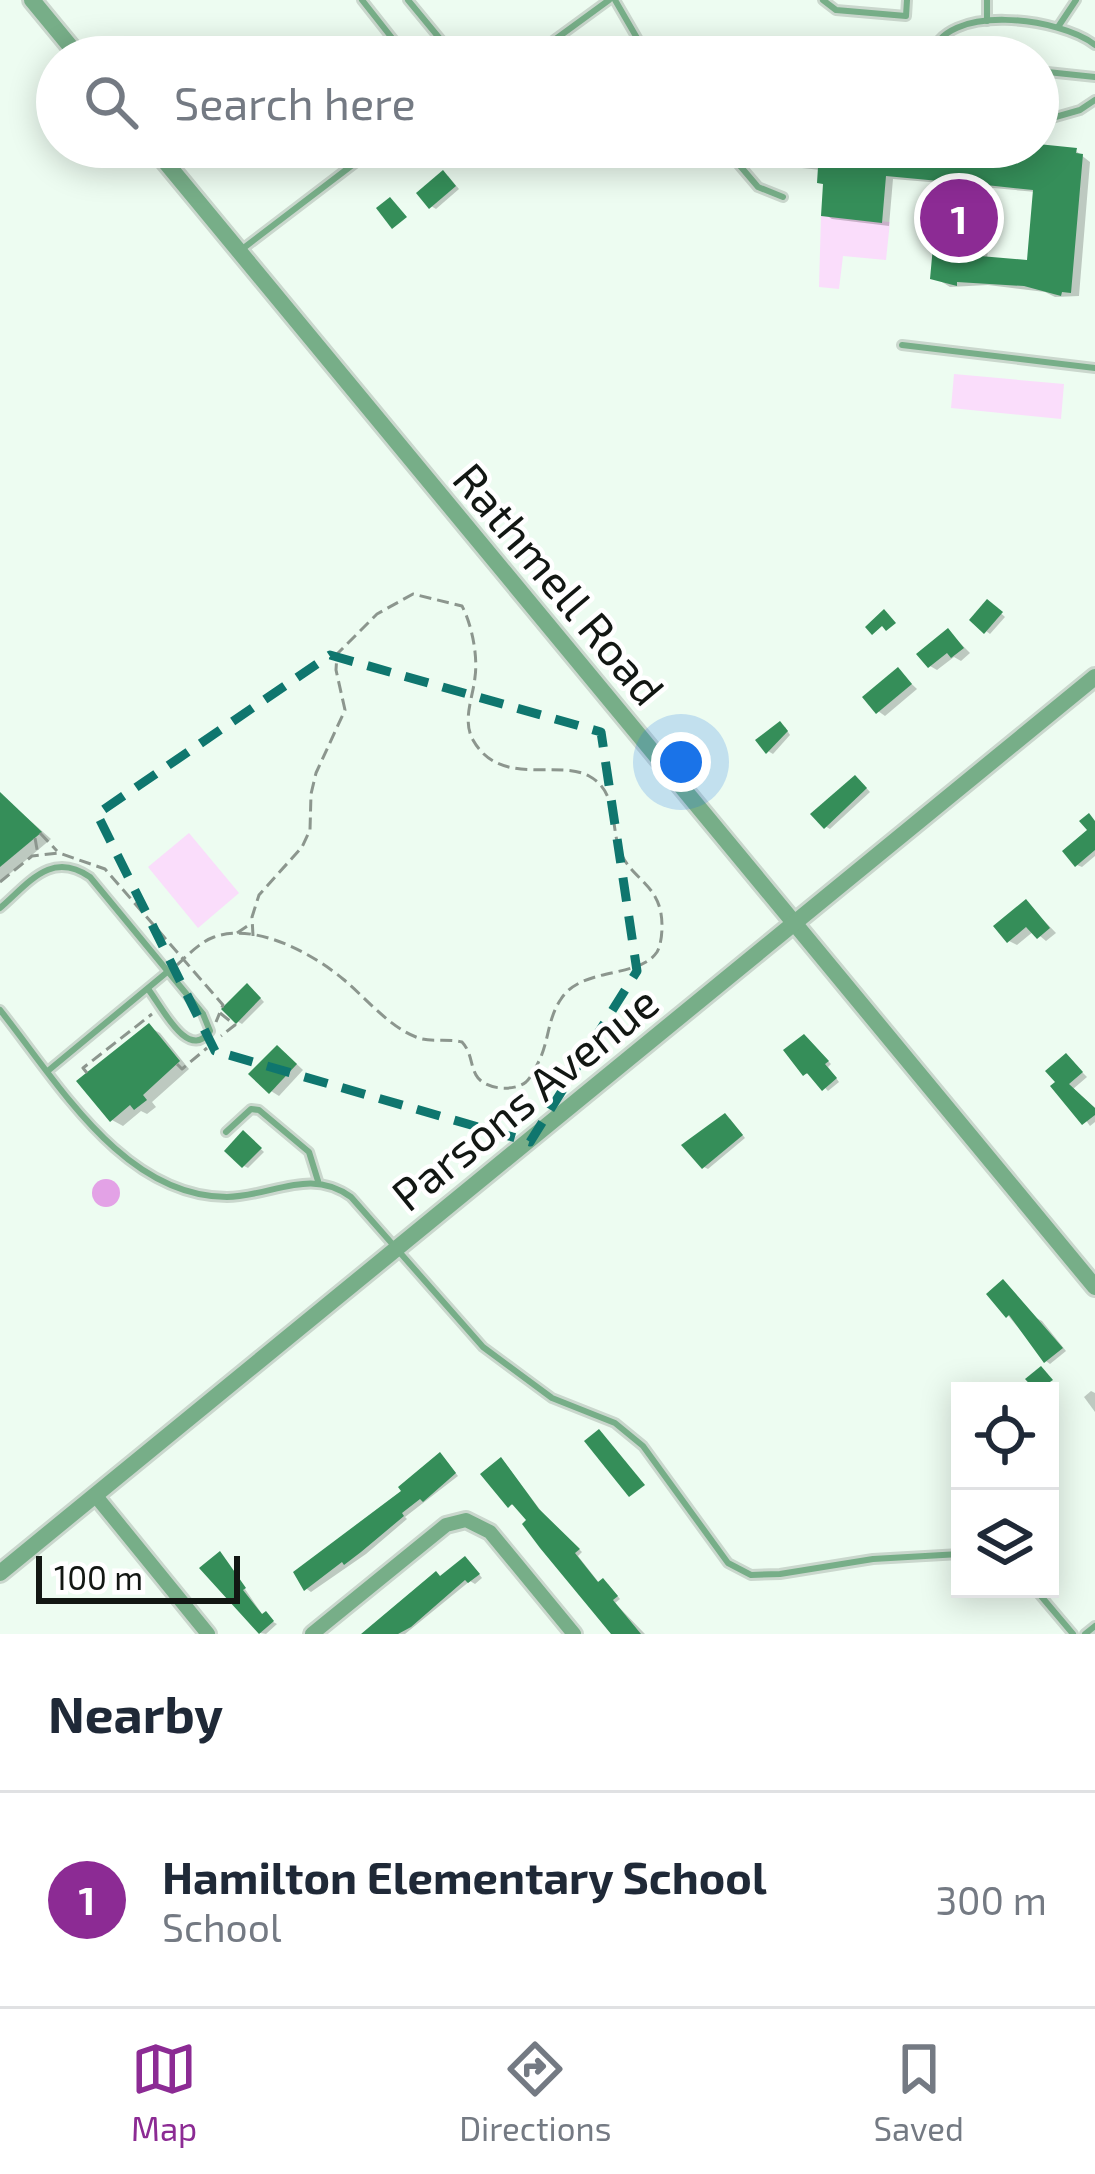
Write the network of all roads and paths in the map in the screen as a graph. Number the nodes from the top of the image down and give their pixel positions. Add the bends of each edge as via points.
1 (32, 0) edge
2 (362, 0) edge
3 (408, 0) edge
4 (823, 0) edge
5 (908, 0) edge
6 (987, 0) edge
7 (1076, 0) edge
8 (608, 1) edge
9 (986, 20) junction
10 (1058, 27) junction
11 (62, 36) edge
12 (390, 36) edge
13 (437, 36) edge
14 (560, 36) edge
15 (633, 36) edge
16 (941, 36) edge
17 (1095, 45) edge
18 (1059, 73) edge
19 (1095, 77) edge
20 (1095, 100) edge
21 (1059, 116) edge
22 (171, 168) edge
23 (348, 168) edge
24 (742, 168) edge
25 (783, 197) dead end
26 (239, 251) junction
27 (902, 345) dead end
28 (1095, 368) edge
29 (1095, 677) edge
30 (58, 853) dead end
31 (38, 857) dead end
32 (0, 908) edge
33 (252, 923) junction
34 (794, 923) junction
35 (235, 934) junction
36 (253, 936) junction
37 (167, 975) junction
38 (148, 988) junction
39 (0, 1010) edge
40 (218, 1013) dead end
41 (159, 1019) dead end
42 (220, 1036) dead end
43 (197, 1048) dead end
44 (206, 1049) dead end
45 (49, 1070) junction
46 (87, 1072) dead end
47 (226, 1132) dead end
48 (318, 1181) junction
49 (395, 1250) junction
50 (1093, 1280) edge
51 (94, 1496) junction
52 (951, 1555) edge
53 (0, 1573) edge
54 (1043, 1598) edge
55 (1095, 1626) edge
56 (208, 1634) edge
57 (312, 1634) edge
58 (574, 1634) edge
59 (1073, 1634) edge
60 (1085, 1634) edge

1 - 11 street
2 - 12 lane
3 - 13 lane
4 - 5 lane via 836,10 906,16
6 - 9 lane
7 - 10 lane
8 - 14 lane
8 - 15 lane
9 - 10 lane
9 - 16 lane
10 - 17 lane
18 - 19 lane
20 - 21 lane
22 - 26 street, Rathmell Road
23 - 26 lane
24 - 25 lane via 758,187
26 - 34 street, Rathmell Road
27 - 28 lane
29 - 34 street, Parsons Avenue
30 - 31 path via 38,835
32 - 37 lane via 42,872 76,868
33 - 35 path
33 - 36 path
33 - 36 path via 259,895 310,830 316,773 345,710 337,654 376,614 412,594 462,606 467,616 476,663 467,717 472,738 485,754 525,772 586,773 601,784 618,847 661,904 656,953 561,998 537,1066 516,1088 476,1076 462,1042 416,1037 308,955
34 - 49 street, Parsons Avenue
34 - 50 street, Rathmell Road
35 - 36 path
35 - 37 path via 203,943
37 - 38 lane
37 - 38 lane via 202,1014 207,1037 178,1031
38 - 45 lane
39 - 45 lane
40 - 42 path via 235,1024
41 - 46 path via 146,1016
43 - 44 path
45 - 48 lane via 115,1148 163,1182 225,1197
47 - 48 lane via 259,1110 309,1151
48 - 49 lane via 351,1197
49 - 51 street, Parsons Avenue
49 - 52 lane via 509,1369 643,1446 728,1563 751,1575 780,1574
51 - 53 street, Parsons Avenue
51 - 56 street
54 - 59 lane
55 - 60 lane
57 - 58 street via 446,1525 466,1520 490,1532

